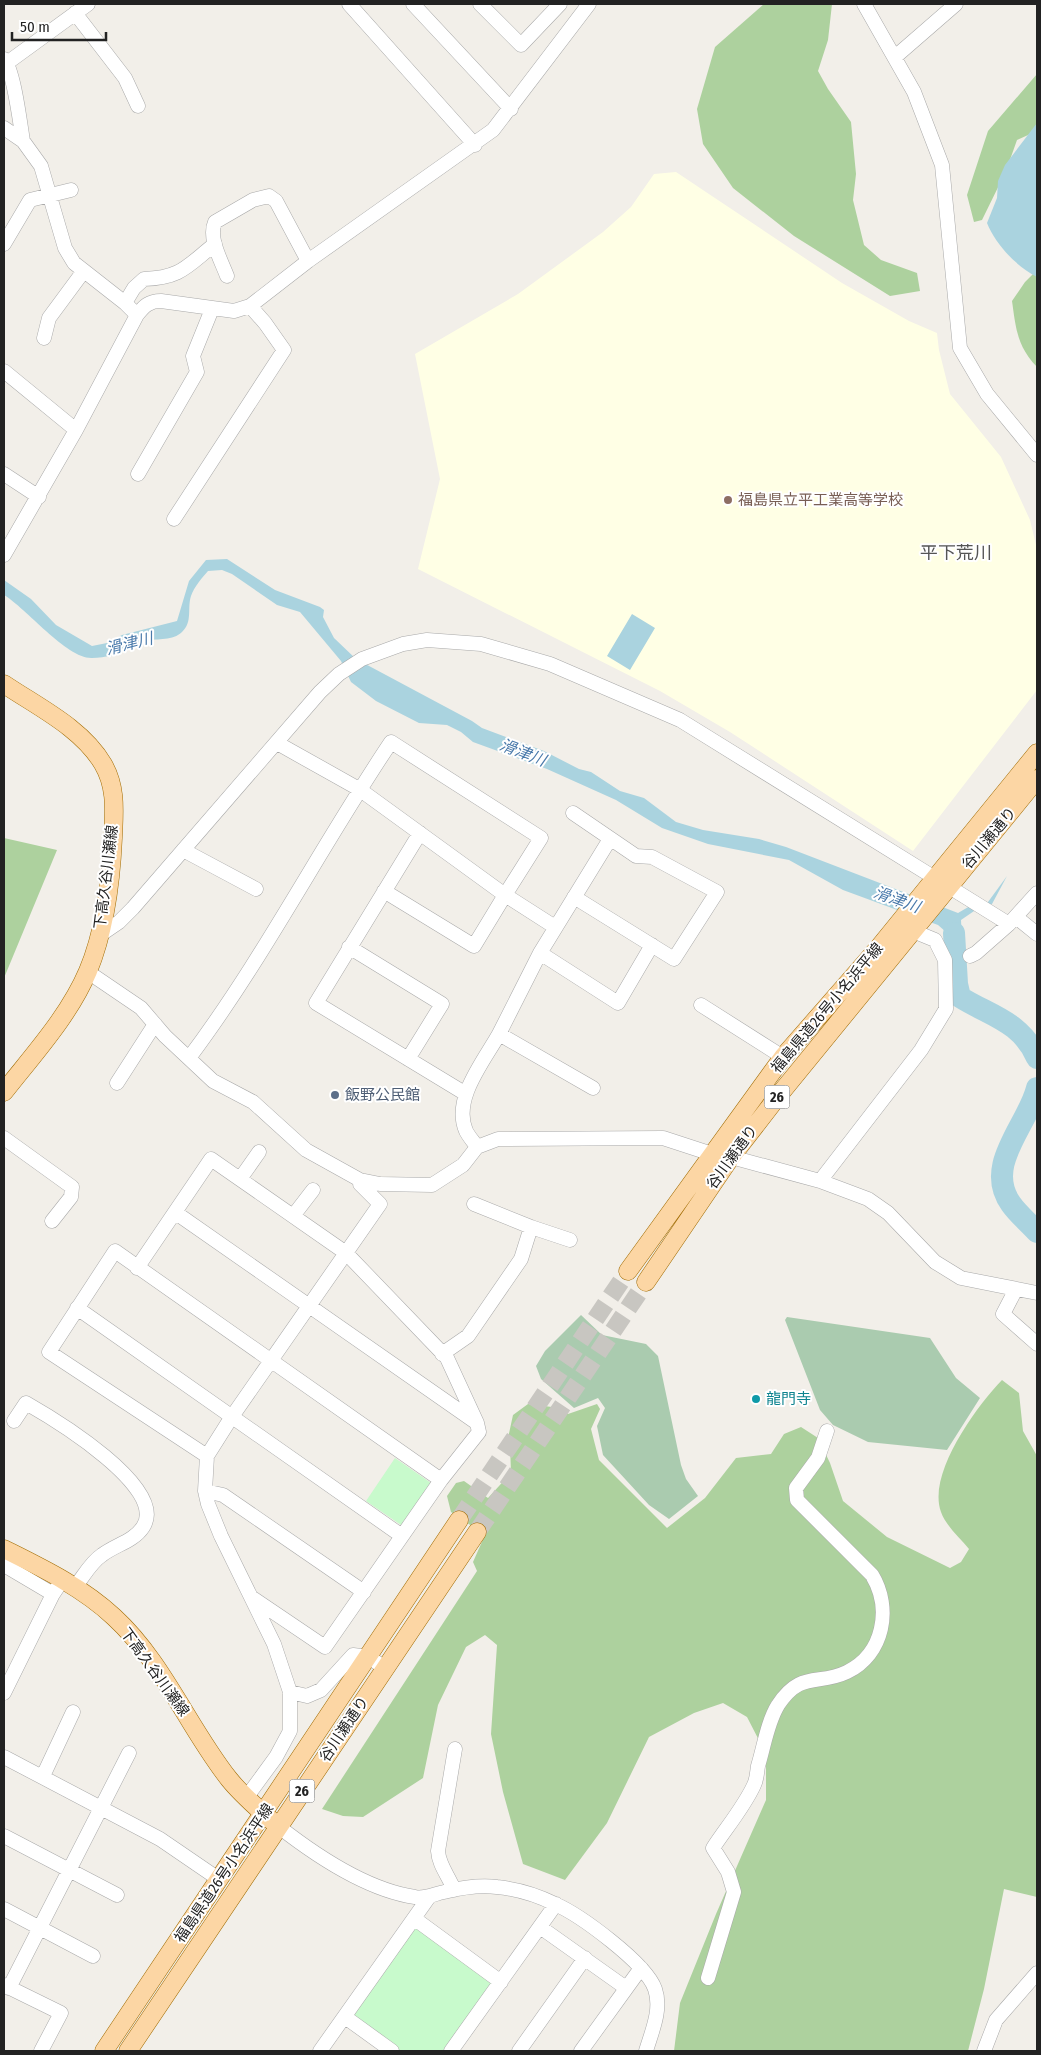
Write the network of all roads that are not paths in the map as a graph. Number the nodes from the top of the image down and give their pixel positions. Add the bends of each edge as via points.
1 (88, 4) edge
2 (348, 4) edge
3 (413, 4) edge
4 (560, 4) edge
5 (589, 4) edge
6 (864, 4) edge
7 (956, 4) edge
8 (489, 7) edge
9 (75, 13) junction
10 (895, 57) junction
11 (6, 61) edge
12 (138, 106) dead end
13 (511, 108) junction
14 (4, 128) edge
15 (23, 141) junction
16 (475, 145) junction
17 (71, 190) dead end
18 (49, 195) junction
19 (4, 244) edge
20 (215, 244) junction
21 (308, 261) junction
22 (83, 272) junction
23 (227, 276) dead end
24 (125, 303) junction
25 (250, 306) junction
26 (212, 309) junction
27 (137, 315) junction
28 (44, 338) dead end
29 (4, 371) edge
30 (76, 430) junction
31 (1037, 455) edge
32 (4, 474) edge
33 (138, 474) dead end
34 (38, 498) junction
35 (174, 519) dead end
36 (4, 555) edge
37 (4, 684) edge
38 (277, 743) junction
39 (1037, 753) edge
40 (1037, 779) edge
41 (359, 789) junction
42 (573, 813) dead end
43 (420, 833) junction
44 (610, 839) junction
45 (183, 850) junction
46 (938, 888) junction
47 (256, 890) dead end
48 (384, 891) junction
49 (1037, 893) edge
50 (505, 894) junction
51 (574, 897) junction
52 (1012, 920) junction
53 (912, 924) junction
54 (555, 927) junction
55 (1037, 934) edge
56 (100, 935) junction
57 (652, 945) junction
58 (349, 947) junction
59 (540, 953) junction
60 (970, 956) dead end
61 (88, 972) junction
62 (701, 1006) dead end
63 (155, 1024) junction
64 (499, 1034) junction
65 (189, 1058) junction
66 (783, 1058) junction
67 (408, 1059) junction
68 (118, 1083) dead end
69 (593, 1088) dead end
70 (4, 1092) edge
71 (466, 1094) junction
72 (4, 1138) edge
73 (477, 1147) junction
74 (259, 1152) dead end
75 (712, 1154) junction
76 (731, 1157) junction
77 (240, 1179) junction
78 (360, 1180) junction
79 (820, 1181) junction
80 (313, 1190) dead end
81 (474, 1204) dead end
82 (176, 1212) junction
83 (293, 1216) junction
84 (52, 1221) dead end
85 (532, 1227) junction
86 (570, 1240) dead end
87 (346, 1253) junction
88 (136, 1268) junction
89 (628, 1271) tunnel mouth
90 (646, 1282) tunnel mouth
91 (1016, 1289) junction
92 (1037, 1293) edge
93 (309, 1307) junction
94 (77, 1308) junction
95 (1037, 1344) edge
96 (442, 1354) junction
97 (270, 1361) junction
98 (231, 1418) junction
99 (14, 1421) dead end
100 (477, 1423) junction
101 (827, 1431) dead end
102 (207, 1456) junction
103 (441, 1480) junction
104 (205, 1491) junction
105 (459, 1520) tunnel mouth
106 (477, 1532) tunnel mouth
107 (402, 1536) junction
108 (4, 1549) edge
109 (4, 1566) edge
110 (69, 1583) junction
111 (364, 1592) junction
112 (53, 1594) junction
113 (254, 1599) junction
114 (369, 1657) junction
115 (9, 1669) edge
116 (386, 1669) junction
117 (290, 1692) junction
118 (4, 1693) edge
119 (73, 1712) dead end
120 (454, 1748) dead end
121 (129, 1753) dead end
122 (4, 1757) edge
123 (43, 1776) junction
124 (246, 1798) junction
125 (102, 1807) junction
126 (264, 1814) junction
127 (278, 1826) junction
128 (4, 1836) edge
129 (70, 1869) junction
130 (220, 1880) junction
131 (454, 1890) junction
132 (117, 1894) dead end
133 (429, 1897) junction
134 (556, 1904) junction
135 (4, 1909) edge
136 (414, 1919) junction
137 (540, 1927) junction
138 (40, 1929) junction
139 (93, 1956) dead end
140 (585, 1958) junction
141 (641, 1968) junction
142 (1037, 1973) edge
143 (708, 1978) dead end
144 (501, 1982) junction
145 (6, 1986) edge
146 (626, 1988) junction
147 (345, 2017) junction
148 (41, 2051) edge
149 (104, 2051) edge
150 (128, 2051) edge
151 (320, 2051) edge
152 (392, 2051) edge
153 (451, 2051) edge
154 (519, 2051) edge
155 (581, 2051) edge
156 (646, 2051) edge
157 (984, 2051) edge

1 - 9 street
2 - 16 street
3 - 13 street
4 - 8 street via 521,45
5 - 13 street
6 - 10 street
7 - 10 street
9 - 11 street
9 - 12 street via 125,78
10 - 31 street via 914,92 942,165 960,348 986,394
11 - 15 street
13 - 16 street
14 - 15 street
15 - 18 street via 41,166
16 - 21 street
17 - 18 street
18 - 19 street via 30,200 25,205
18 - 22 street via 66,248
20 - 21 street via 212,228 215,222 253,200 269,196 276,201
20 - 23 street
20 - 24 street via 176,274 144,279
21 - 25 street
22 - 24 street
22 - 28 street via 49,318
24 - 27 street
25 - 26 street via 234,311
25 - 35 street via 284,350
26 - 27 street via 152,301
26 - 33 street via 193,356 197,372
27 - 30 street
29 - 30 street
30 - 34 street
32 - 34 street
34 - 36 street
37 - 56 main road, 下高久谷川瀬線 via 70,728 102,763 111,779 114,796 112,857
38 - 41 street
38 - 45 street
38 - 46 street via 339,674 378,652 426,640 481,644 550,664 680,720
39 - 46 main road, 福島県道26号小名浜平線 / 26
40 - 46 main road, 谷川瀬通り / 26
41 - 43 street
41 - 50 street via 391,742 541,838
41 - 65 street via 237,993
42 - 44 street
43 - 48 street
43 - 50 street
44 - 51 street
44 - 57 street via 636,856 652,857 717,892 674,959
45 - 47 street
45 - 56 street via 126,915
46 - 52 street
46 - 53 main road, 福島県道26号小名浜平線 / 26
48 - 50 street via 474,946
48 - 58 street
49 - 52 street
50 - 54 street
51 - 54 street
51 - 57 street
52 - 55 street
52 - 60 street
53 - 66 main road, 福島県道26号小名浜平線 / 26
53 - 76 main road, 谷川瀬通り / 26
53 - 79 street via 935,940 945,960 946,1009 921,1050
54 - 59 street
56 - 61 main road, 下高久谷川瀬線
57 - 59 street via 618,1003
58 - 67 street via 316,1003
58 - 67 street via 442,1004
59 - 64 street
61 - 63 street via 129,999
61 - 70 main road, 下高久谷川瀬線 via 64,1013
62 - 66 street
63 - 65 street
63 - 68 street
64 - 69 street
64 - 71 street
65 - 78 street via 213,1081 262,1109 306,1150
66 - 75 main road, 福島県道26号小名浜平線 / 26
67 - 71 street
71 - 73 street via 463,1118 466,1132
72 - 84 street via 72,1187 71,1197
73 - 75 street via 498,1139 512,1138 663,1138
73 - 78 street via 463,1165 432,1185 380,1184
74 - 77 street
75 - 76 street
75 - 89 main road, 福島県道26号小名浜平線 / 26
76 - 79 street
76 - 90 main road, 谷川瀬通り / 26
77 - 82 street via 211,1159
77 - 83 street
78 - 87 street via 360,1184 380,1204
79 - 91 street via 868,1199 888,1213 935,1262 961,1278
80 - 83 street
81 - 85 street
82 - 88 street
82 - 93 street
83 - 87 street
85 - 86 street
85 - 96 street via 521,1259 468,1336
87 - 93 street
87 - 96 street
88 - 94 street via 115,1252
88 - 97 street
91 - 92 street
91 - 95 street via 1003,1314
93 - 97 street
93 - 100 street
94 - 98 street
94 - 102 street via 49,1352
96 - 100 street via 447,1358
97 - 98 street
97 - 103 street
98 - 102 street
98 - 107 street
99 - 110 street via 26,1403 61,1422 126,1473 148,1510 142,1529 97,1558
100 - 103 street via 479,1432
101 - 143 street via 818,1458 795,1493 798,1500 872,1575 880,1588 883,1624 872,1650 857,1666 846,1673 800,1684 783,1698 772,1716 755,1784 713,1848 728,1872 734,1892
102 - 104 street
103 - 107 street
104 - 111 street via 223,1495
104 - 113 street via 221,1536
105 - 114 main road, 福島県道26号小名浜平線 / 26
106 - 116 main road, 谷川瀬通り / 26
107 - 111 street
108 - 110 main road, 下高久谷川瀬線
109 - 112 street
110 - 112 street
110 - 124 main road, 下高久谷川瀬線 via 114,1617 140,1647 168,1684 229,1779
111 - 113 street via 325,1647
112 - 115 street
113 - 117 street
114 - 116 street
114 - 117 street via 353,1654 321,1690 307,1696
114 - 126 main road, 福島県道26号小名浜平線 / 26
115 - 118 street
116 - 127 main road, 谷川瀬通り / 26
117 - 124 street via 290,1731 276,1757
119 - 123 street
120 - 131 street via 438,1851 439,1861
121 - 125 street
122 - 123 street
123 - 125 street
124 - 126 main road, 下高久谷川瀬線
125 - 129 street
125 - 130 street via 160,1839
126 - 127 main road, 下高久谷川瀬線
126 - 130 main road, 福島県道26号小名浜平線 / 26
127 - 133 street via 312,1853 384,1889 416,1898
127 - 150 main road, 谷川瀬通り / 26
128 - 129 street
129 - 132 street
129 - 138 street
130 - 149 main road, 福島県道26号小名浜平線 / 26
131 - 133 street
131 - 134 street via 496,1886 528,1892
133 - 136 street
134 - 137 street
134 - 141 street via 620,1948
135 - 138 street
136 - 144 street
136 - 147 street
137 - 140 street
137 - 144 street
138 - 139 street
138 - 145 street
140 - 146 street
140 - 154 street
141 - 146 street
141 - 156 street via 655,1988 658,2006
142 - 157 street via 996,2020
144 - 153 street
145 - 148 street via 61,2013
146 - 155 street
147 - 151 street
147 - 152 street

